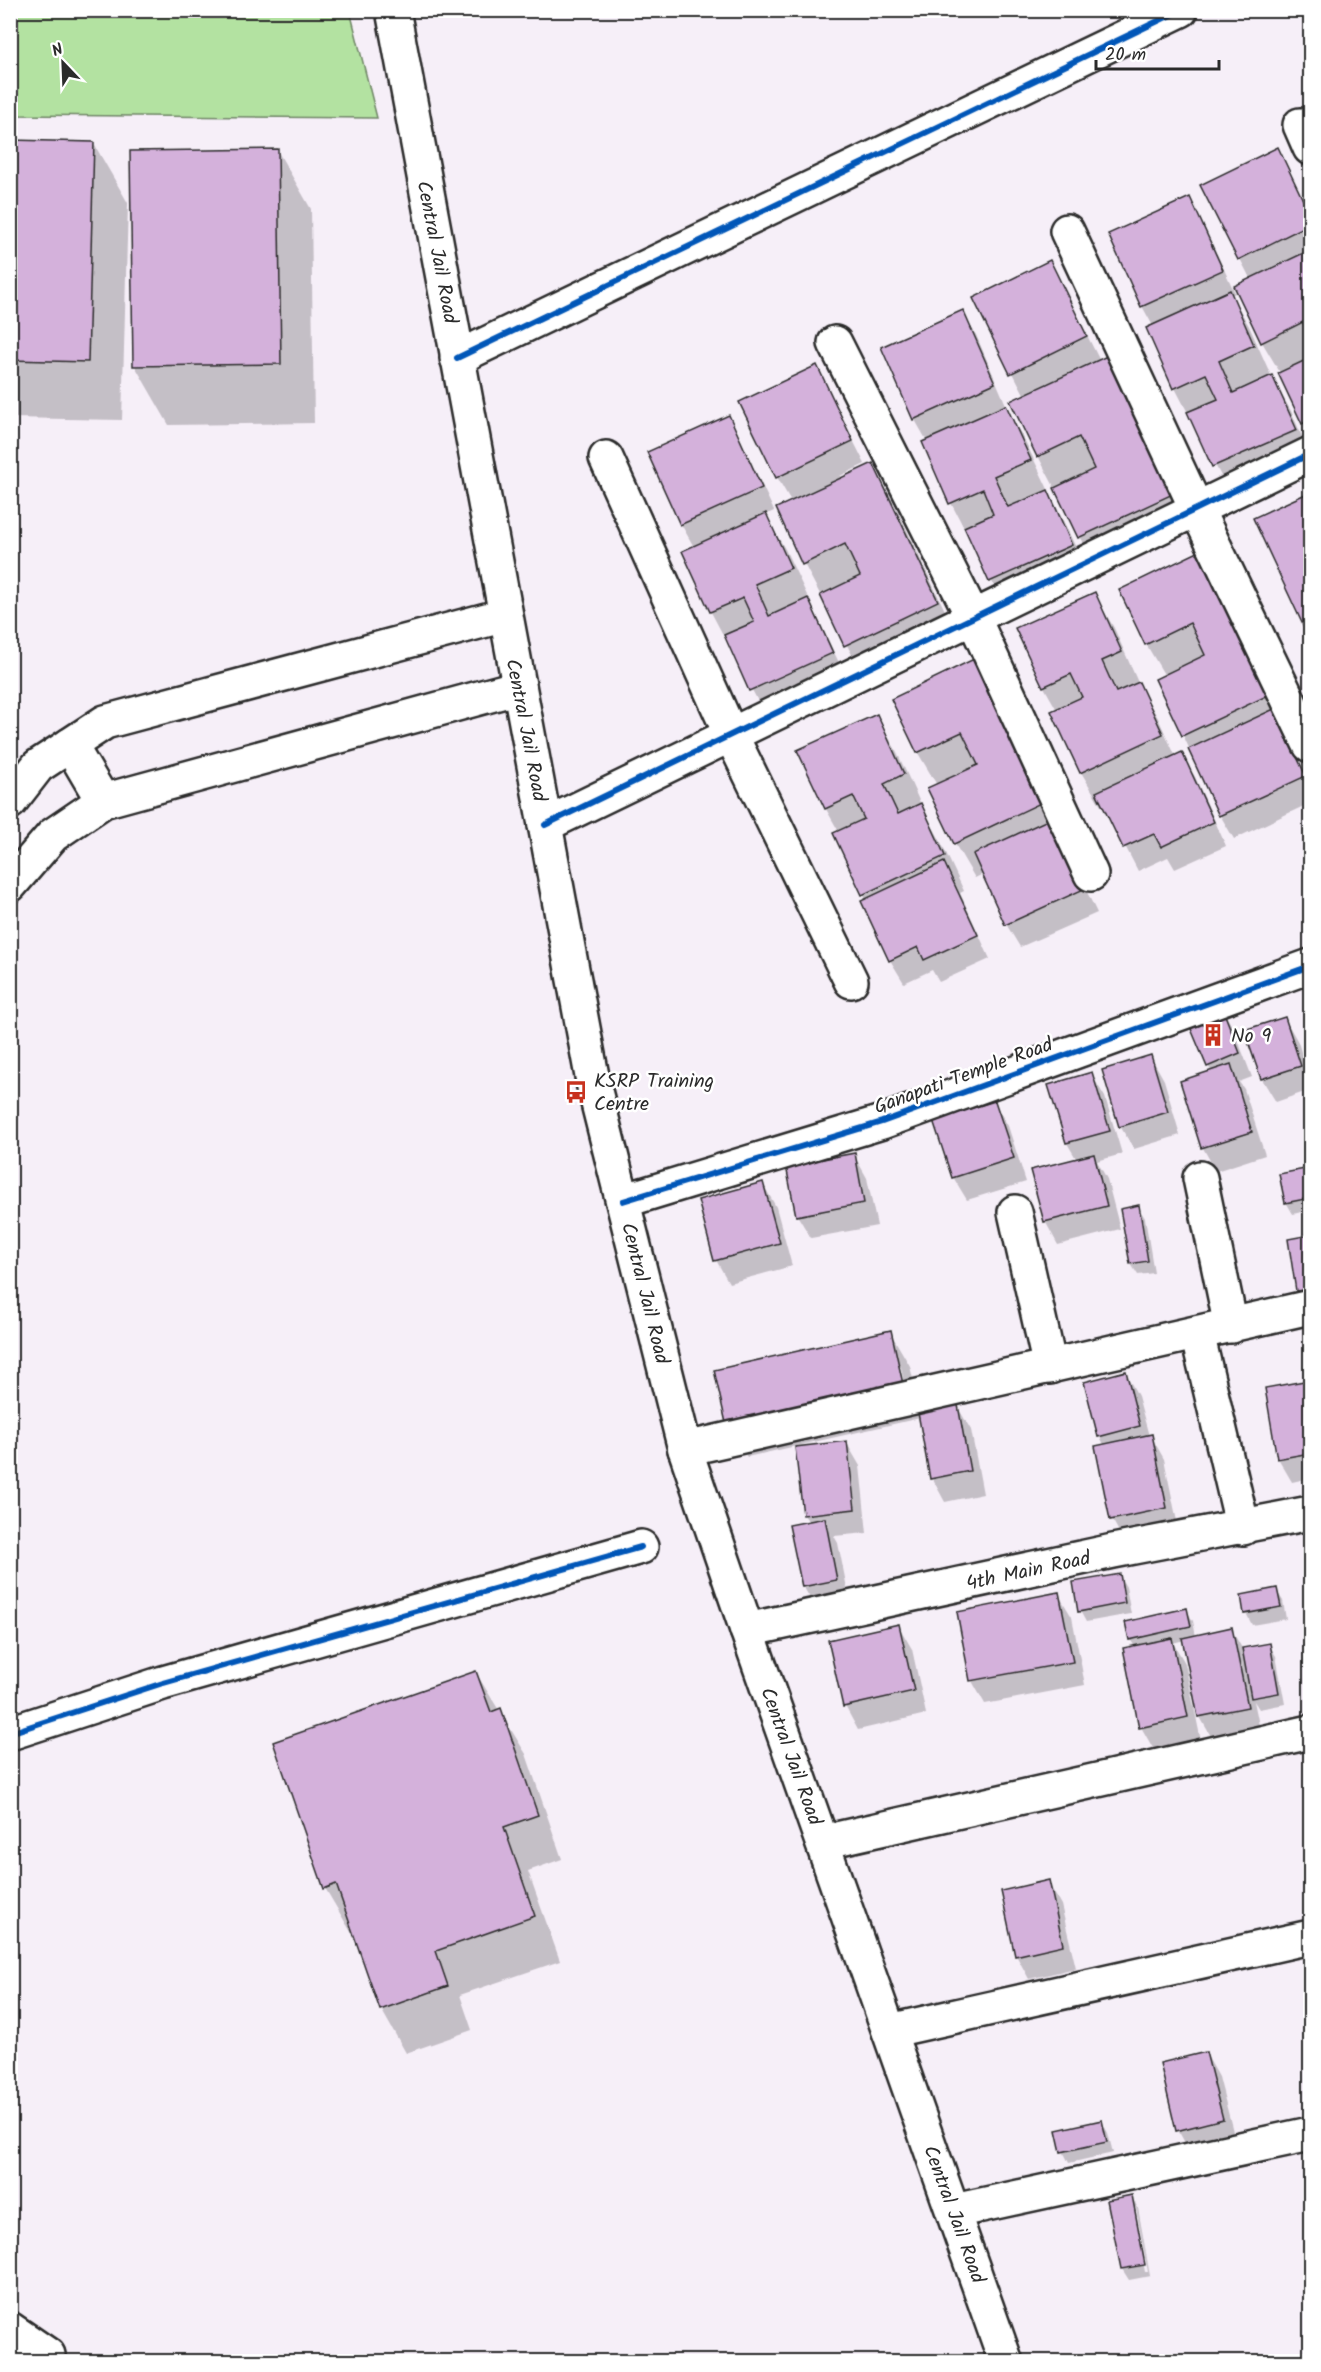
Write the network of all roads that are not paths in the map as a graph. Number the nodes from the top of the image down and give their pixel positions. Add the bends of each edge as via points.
1 (393, 10) edge
2 (1181, 10) edge
3 (1067, 231) dead end
4 (835, 343) dead end
5 (457, 358) junction
6 (1311, 454) edge
7 (606, 458) dead end
8 (1197, 510) junction
9 (505, 615) junction
10 (973, 617) junction
11 (519, 687) junction
12 (731, 735) junction
13 (70, 745) junction
14 (1311, 745) edge
15 (103, 801) junction
16 (10, 802) edge
17 (545, 825) junction
18 (1091, 874) dead end
19 (10, 885) edge
20 (1311, 966) edge
21 (851, 981) dead end
22 (1200, 1178) dead end
23 (623, 1201) junction
24 (1015, 1212) dead end
25 (1311, 1307) edge
26 (1231, 1326) junction
27 (1197, 1333) junction
28 (1050, 1367) junction
29 (685, 1449) junction
30 (1311, 1513) edge
31 (1243, 1528) junction
32 (641, 1547) dead end
33 (747, 1630) junction
34 (1311, 1732) edge
35 (10, 1733) edge
36 (823, 1842) junction
37 (1311, 1937) edge
38 (889, 2031) junction
39 (1311, 2134) edge
40 (954, 2211) junction
41 (10, 2329) edge
42 (48, 2355) dead end
43 (1006, 2361) edge

1 - 5 street, Central Jail Road
2 - 5 street
3 - 8 street
4 - 10 street
5 - 9 street, Central Jail Road
6 - 8 street
7 - 12 street
8 - 10 street
8 - 14 street
9 - 11 street, Central Jail Road
9 - 13 street via 105,722
10 - 12 street
10 - 18 street
11 - 15 street
11 - 17 street, Central Jail Road
12 - 17 street
12 - 21 street
13 - 15 street
13 - 16 street via 38,766
15 - 19 street via 53,836
17 - 23 street, Central Jail Road via 594,1087
20 - 23 street, Ganapati Temple Road via 882,1122
22 - 26 street
23 - 29 street, Central Jail Road
24 - 28 street
25 - 26 street
26 - 27 street
27 - 28 street
27 - 31 street
28 - 29 street
29 - 33 street, Central Jail Road
30 - 31 street, 4th Main Road
31 - 33 street, 4th Main Road via 1113,1551
32 - 35 street via 163,1683
33 - 36 street, Central Jail Road
34 - 36 street
36 - 38 street, Central Jail Road
37 - 38 street
38 - 40 street, Central Jail Road
39 - 40 street
40 - 43 street, Central Jail Road
41 - 42 street

